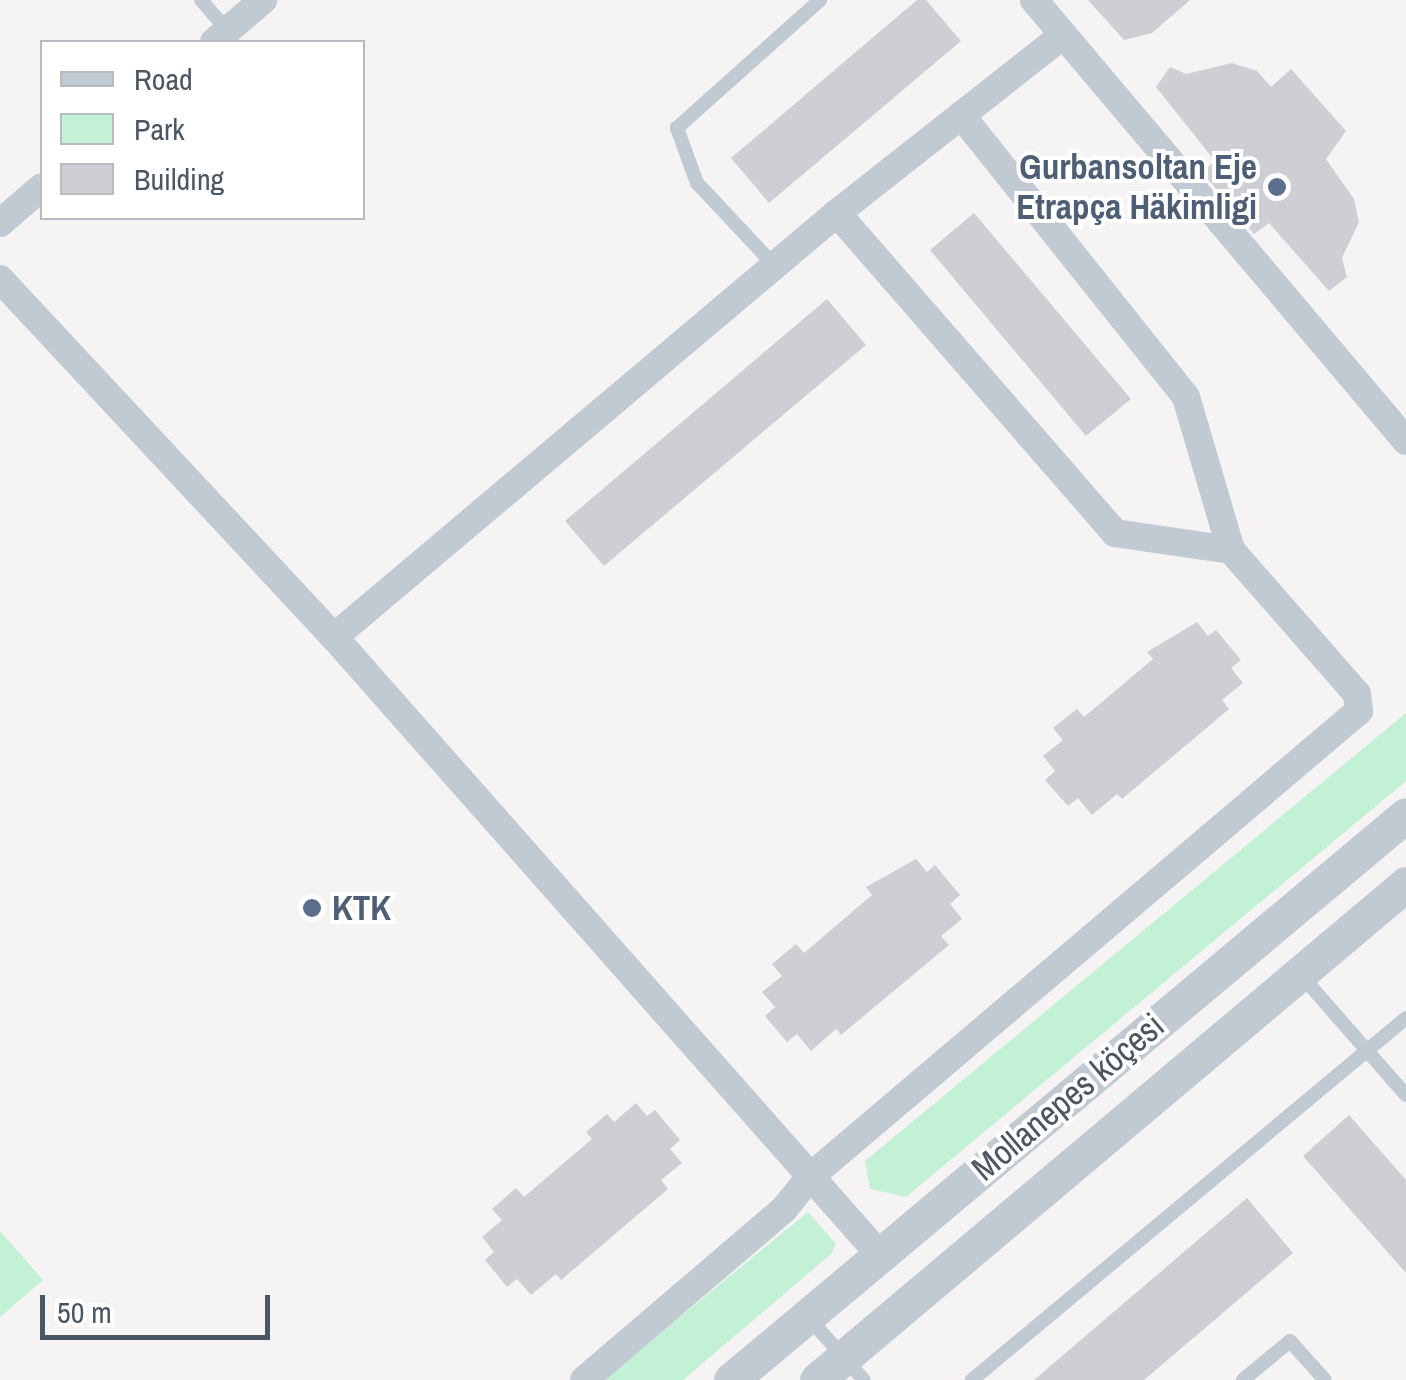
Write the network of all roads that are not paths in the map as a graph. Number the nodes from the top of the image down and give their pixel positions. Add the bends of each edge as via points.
1 (201, 0) edge
2 (263, 0) edge
3 (820, 0) edge
4 (1034, 0) edge
5 (1063, 35) junction
6 (221, 37) edge
7 (961, 115) junction
8 (40, 189) edge
9 (837, 213) junction
10 (0, 223) edge
11 (775, 266) junction
12 (0, 278) edge
13 (1406, 441) edge
14 (1230, 550) junction
15 (334, 637) junction
16 (1406, 814) edge
17 (1406, 884) edge
18 (1300, 974) junction
19 (1406, 1018) edge
20 (1368, 1050) junction
21 (1406, 1095) edge
22 (810, 1176) junction
23 (880, 1255) junction
24 (807, 1316) junction
25 (854, 1369) edge
26 (584, 1380) edge
27 (731, 1380) edge
28 (816, 1380) edge
29 (972, 1380) edge
30 (1242, 1380) edge
31 (1325, 1380) edge

1 - 6 lane
2 - 6 street
3 - 11 lane via 678,128 697,184
4 - 5 street
5 - 7 street
5 - 13 street
7 - 9 street
7 - 14 street via 1186,397
8 - 10 street
9 - 11 street
9 - 14 street via 1115,534
11 - 15 street
12 - 15 street
14 - 22 street via 1358,694 1359,711
15 - 22 street
16 - 23 street, Mollanepes köçesi
17 - 18 street, Mollanepes köçesi
18 - 20 lane
18 - 25 street, Mollanepes köçesi
19 - 20 lane
20 - 21 lane
20 - 29 lane
22 - 23 street
22 - 26 street via 784,1209
23 - 24 street, Mollanepes köçesi
24 - 25 lane
24 - 27 street, Mollanepes köçesi
25 - 28 street, Mollanepes köçesi
30 - 31 lane via 1290,1341

